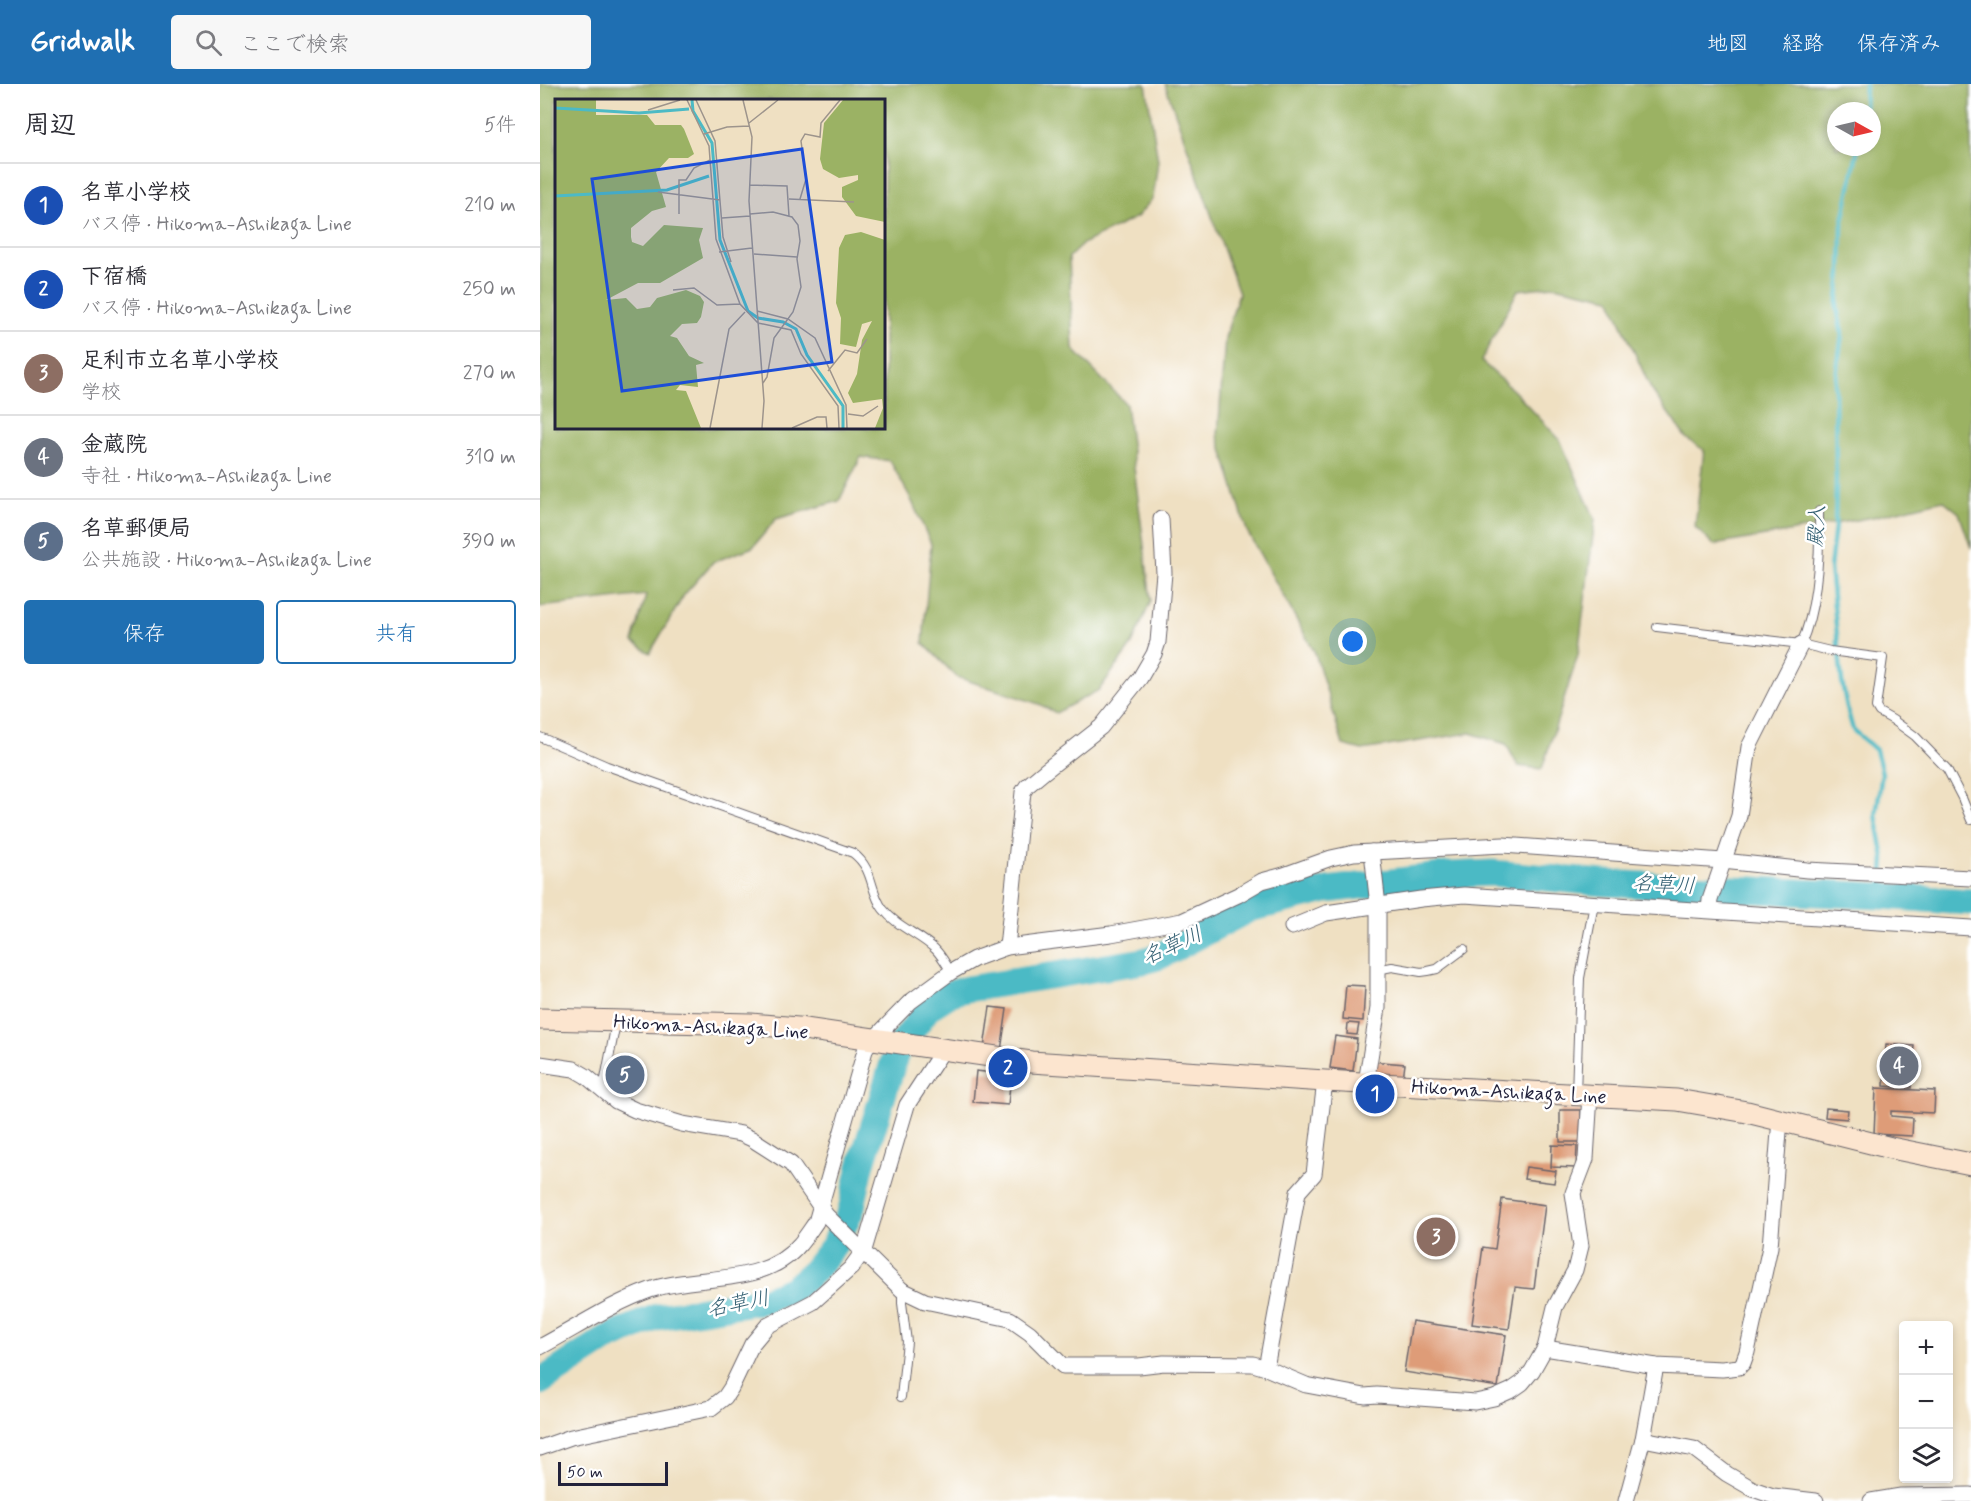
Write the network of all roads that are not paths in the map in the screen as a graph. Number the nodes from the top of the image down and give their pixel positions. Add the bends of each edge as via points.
1 (1819, 511) dead end
2 (1161, 519) dead end
3 (1657, 627) dead end
4 (1801, 644) junction
5 (540, 737) edge
6 (1971, 820) edge
7 (1373, 856) junction
8 (1722, 866) junction
9 (1971, 878) edge
10 (1378, 902) junction
11 (1594, 904) junction
12 (1710, 905) junction
13 (1292, 927) dead end
14 (1971, 928) edge
15 (1007, 947) junction
16 (1464, 949) dead end
17 (1377, 970) junction
18 (951, 972) junction
19 (540, 1019) edge
20 (616, 1021) junction
21 (876, 1040) junction
22 (938, 1050) junction
23 (540, 1064) edge
24 (1325, 1081) junction
25 (1366, 1083) junction
26 (600, 1088) junction
27 (1583, 1095) junction
28 (1780, 1119) junction
29 (1971, 1164) edge
30 (824, 1210) junction
31 (859, 1246) junction
32 (902, 1290) junction
33 (540, 1347) edge
34 (1545, 1348) junction
35 (1656, 1366) junction
36 (1266, 1368) junction
37 (901, 1397) dead end
38 (1642, 1438) junction
39 (540, 1448) edge
40 (1971, 1495) edge
41 (1626, 1501) edge
42 (1816, 1501) edge
43 (1870, 1501) edge

1 - 4 lane via 1818,579
2 - 15 street via 1164,573 1154,654 1101,727 1023,792
3 - 4 lane
4 - 6 lane via 1883,658 1876,707 1915,736 1947,769
4 - 8 street via 1749,747 1739,816
5 - 18 lane via 606,766 853,853 863,860 881,907 933,948
7 - 8 street via 1503,846
7 - 10 street
7 - 15 street via 1331,858 1262,881 1182,921
8 - 9 street
8 - 12 street
10 - 11 street via 1464,895
10 - 13 street via 1326,913
10 - 17 street
11 - 12 street
11 - 27 lane via 1580,978
12 - 14 street
15 - 18 street
16 - 17 lane via 1437,969
17 - 25 street via 1378,1008
18 - 21 street via 910,1002
19 - 20 main road, Hikoma-Ashikaga Line
20 - 21 main road, Hikoma-Ashikaga Line via 775,1026
20 - 26 lane
21 - 22 main road, Hikoma-Ashikaga Line
21 - 30 street via 866,1047 862,1058
22 - 24 main road, Hikoma-Ashikaga Line via 1031,1062
22 - 31 street via 907,1105
23 - 26 street via 574,1069
24 - 25 main road, Hikoma-Ashikaga Line
24 - 36 street via 1314,1174 1298,1192
25 - 27 main road, Hikoma-Ashikaga Line
26 - 30 street via 635,1110 752,1139 791,1164
27 - 28 main road, Hikoma-Ashikaga Line via 1707,1104
27 - 34 street via 1586,1159 1573,1193 1581,1246 1575,1270 1555,1307
28 - 29 main road, Hikoma-Ashikaga Line
28 - 35 street via 1770,1247 1743,1364 1722,1369
30 - 31 street
30 - 33 street via 800,1245 762,1271 651,1290
31 - 32 street
31 - 39 street via 851,1268 813,1302 767,1326 752,1344 725,1397 711,1408 571,1437
32 - 36 street via 925,1301 1010,1319 1063,1366 1164,1363 1253,1364
32 - 37 lane via 907,1342
34 - 35 street
34 - 36 street via 1522,1383 1494,1398 1475,1402 1365,1396 1306,1384
35 - 38 street
38 - 41 street
38 - 42 street via 1694,1449 1753,1490
40 - 43 street via 1901,1496

